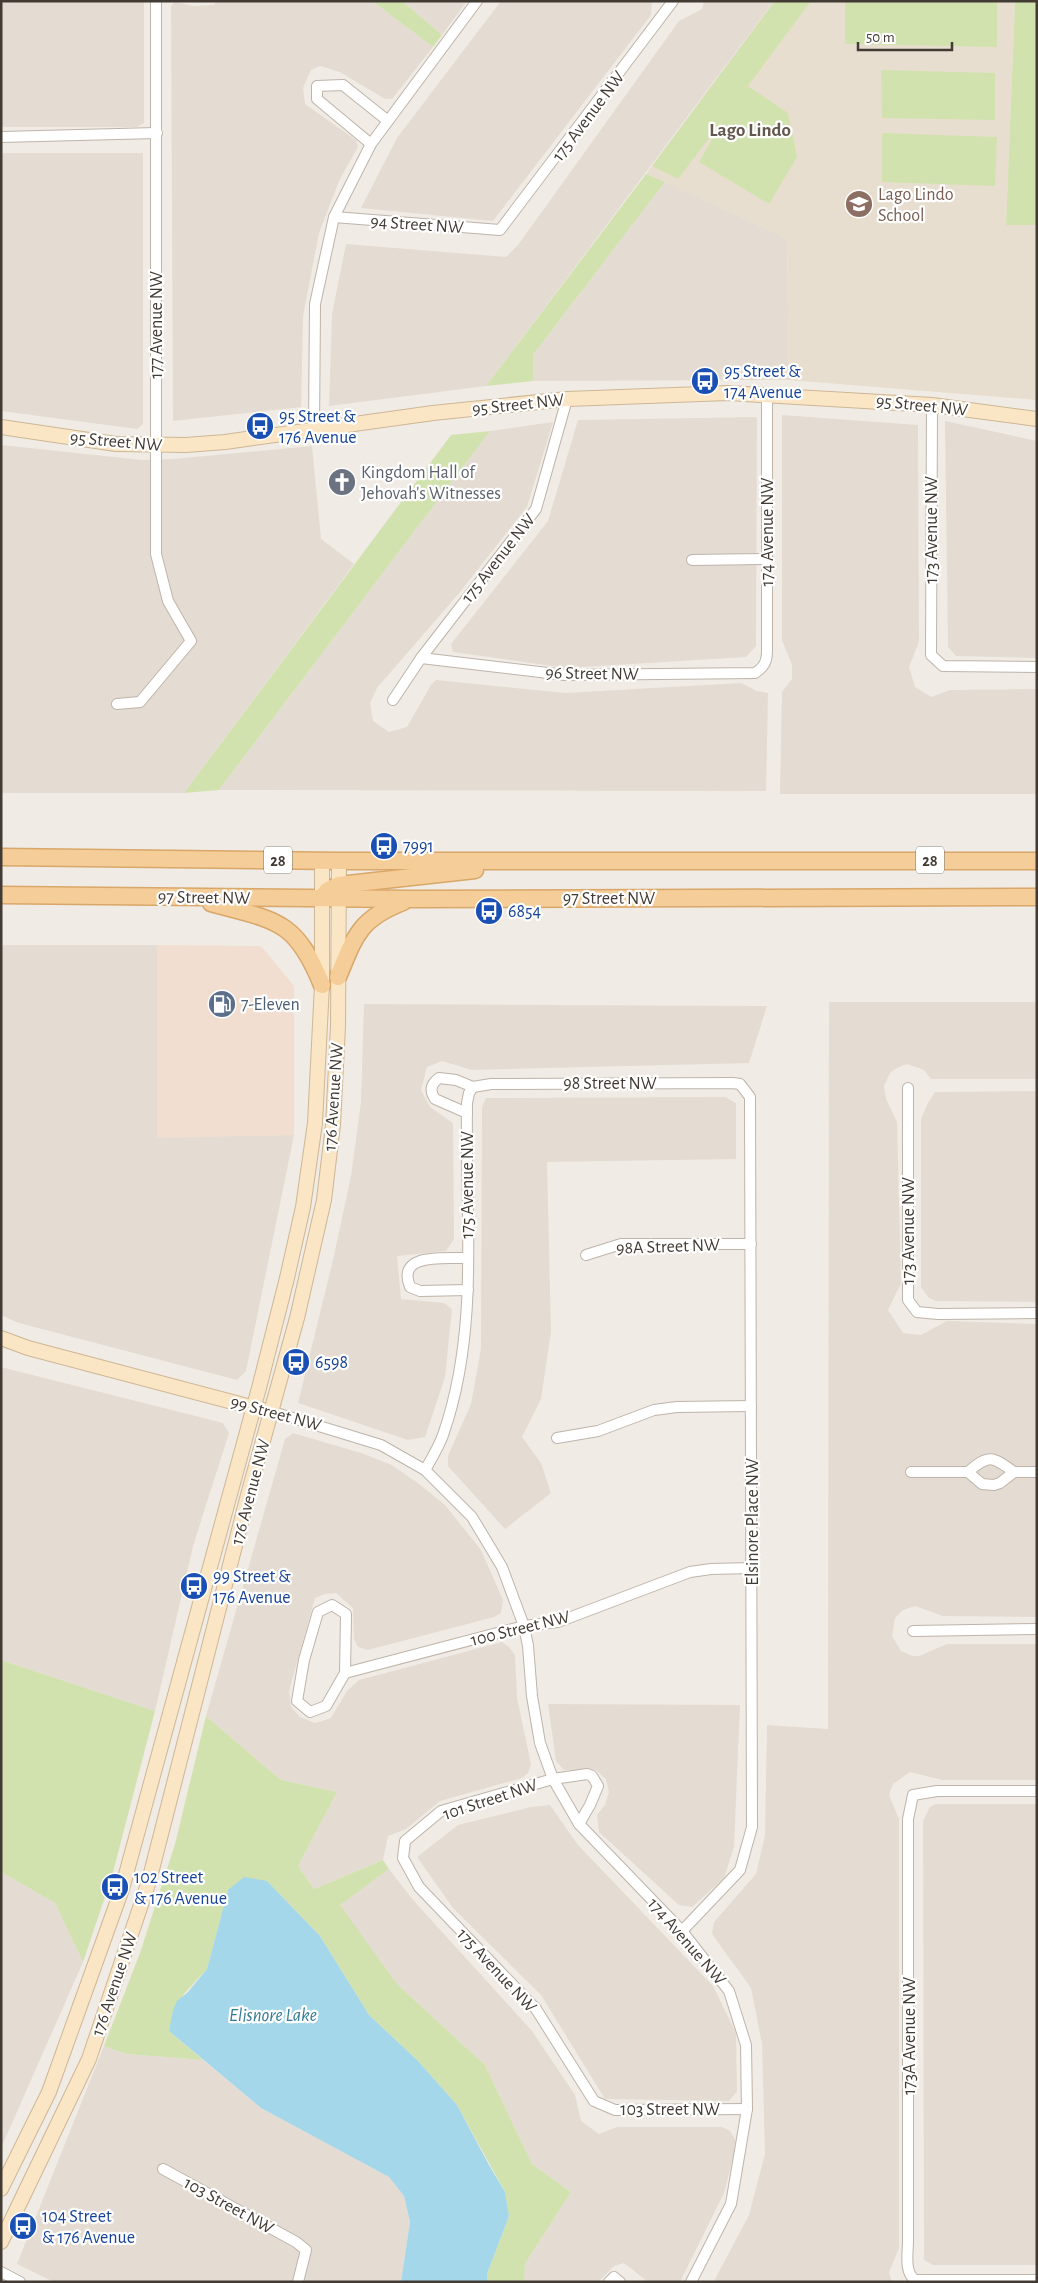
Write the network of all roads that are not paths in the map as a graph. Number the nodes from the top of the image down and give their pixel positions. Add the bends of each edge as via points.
1 (156, 1) edge
2 (477, 1) edge
3 (673, 1) edge
4 (388, 121) junction
5 (157, 133) junction
6 (1, 137) edge
7 (372, 144) junction
8 (334, 217) junction
9 (500, 230) joint
10 (767, 395) junction
11 (566, 399) junction
12 (932, 405) junction
13 (1037, 419) edge
14 (1, 427) edge
15 (314, 429) junction
16 (155, 445) junction
17 (768, 559) junction
18 (692, 560) dead end
19 (421, 658) junction
20 (1037, 667) edge
21 (763, 668) joint
22 (393, 700) dead end
23 (117, 704) dead end
24 (1, 857) edge
25 (322, 860) junction
26 (339, 860) junction
27 (554, 861) junction
28 (1037, 861) edge
29 (339, 892) junction
30 (1, 895) edge
31 (187, 897) junction
32 (322, 897) junction
33 (1037, 897) edge
34 (412, 899) junction
35 (338, 977) junction
36 (322, 985) junction
37 (473, 1087) junction
38 (908, 1088) dead end
39 (745, 1089) joint
40 (467, 1113) junction
41 (751, 1244) junction
42 (586, 1255) dead end
43 (467, 1258) junction
44 (468, 1290) junction
45 (1037, 1313) edge
46 (1, 1338) edge
47 (751, 1406) junction
48 (254, 1407) junction
49 (272, 1412) junction
50 (556, 1438) dead end
51 (425, 1470) junction
52 (911, 1472) dead end
53 (968, 1472) junction
54 (1014, 1472) junction
55 (1037, 1472) edge
56 (502, 1567) joint
57 (752, 1568) junction
58 (524, 1626) junction
59 (1037, 1629) edge
60 (913, 1631) dead end
61 (345, 1673) junction
62 (553, 1779) junction
63 (1037, 1791) edge
64 (579, 1824) junction
65 (405, 1841) joint
66 (682, 1931) junction
67 (594, 2101) joint
68 (747, 2109) junction
69 (163, 2168) dead end
70 (1, 2189) edge
71 (1, 2242) edge
72 (1, 2272) edge
73 (1037, 2280) edge
74 (20, 2282) edge
75 (298, 2282) edge
76 (610, 2282) edge
77 (620, 2282) edge
78 (691, 2282) edge

1 - 5 street, 177 Avenue NW
2 - 4 street
3 - 9 street, 175 Avenue NW
4 - 7 street
4 - 7 street via 343,85 317,86 317,99
5 - 6 street
5 - 16 street, 177 Avenue NW
7 - 8 street
8 - 9 street, 94 Street NW
8 - 15 street via 315,304
10 - 11 street, 95 Street NW via 728,393
10 - 12 street, 95 Street NW
10 - 17 street, 174 Avenue NW
11 - 15 street, 95 Street NW
11 - 19 street, 175 Avenue NW via 536,509
12 - 13 street, 95 Street NW
12 - 20 street, 173 Avenue NW via 931,655 942,666
14 - 16 street, 95 Street NW via 116,444
15 - 16 street, 95 Street NW via 225,442
16 - 23 street, 177 Avenue NW via 156,554 168,601 191,641 140,702
17 - 18 street
17 - 21 street, 174 Avenue NW via 767,660
19 - 21 street, 96 Street NW via 565,675 754,673
19 - 22 street, 175 Avenue NW
24 - 25 main road, 97 Street NW / 28
25 - 26 main road, 97 Street NW / 28
25 - 32 street, 176 Avenue NW
26 - 27 main road, 97 Street NW / 28
26 - 29 street, 176 Avenue NW
27 - 28 main road, 97 Street NW / 28
27 - 29 main road
29 - 32 main road via 328,890
29 - 34 main road, 97 Street NW
29 - 35 street, 176 Avenue NW
30 - 31 main road, 97 Street NW
31 - 32 main road, 97 Street NW
31 - 36 main road via 273,921 287,929 311,958
32 - 36 street, 176 Avenue NW
33 - 34 main road, 97 Street NW / 28
34 - 35 main road via 382,910 362,927 352,942
35 - 49 street, 176 Avenue NW via 336,1093 324,1200
36 - 48 street, 176 Avenue NW via 317,1095 308,1176 287,1278
37 - 39 street, 98 Street NW via 491,1084 733,1083
37 - 40 street, 175 Avenue NW via 469,1093
37 - 40 street, 175 Avenue NW via 439,1078 431,1088 435,1099
38 - 45 street, 173 Avenue NW via 908,1300 917,1312
39 - 41 street, Elsinore Place NW via 750,1097 751,1110
40 - 43 street, 175 Avenue NW
41 - 42 street, 98A Street NW via 621,1244
41 - 47 street, Elsinore Place NW
43 - 44 street, 175 Avenue NW
43 - 44 street, 175 Avenue NW via 421,1260 413,1263 407,1271 407,1278 410,1287 420,1291
44 - 51 street, 175 Avenue NW via 460,1375 444,1434
46 - 48 street, 99 Street NW via 28,1348
47 - 50 street via 654,1410 598,1431
47 - 57 street, Elsinore Place NW
48 - 49 street, 99 Street NW
48 - 70 street, 176 Avenue NW via 122,1888 49,2092
49 - 51 street, 99 Street NW via 381,1445
49 - 71 street, 176 Avenue NW via 149,1881 88,2059
51 - 56 street, 99 Street NW via 472,1517
52 - 53 street
53 - 54 street via 988,1459 999,1461
53 - 54 street via 988,1485 1000,1483
54 - 55 street
56 - 58 street, 174 Avenue NW
57 - 58 street, 100 Street NW via 690,1572 558,1622
57 - 66 street, Elsinore Place NW via 752,1827 740,1870
58 - 61 street, 100 Street NW
58 - 62 street, 174 Avenue NW via 540,1743
59 - 60 street
61 - 61 street via 346,1614 332,1605 318,1612 304,1660 297,1701 310,1712 326,1706
62 - 64 street, 174 Avenue NW
62 - 64 street via 587,1774 596,1782 595,1795
62 - 65 street, 101 Street NW via 441,1812
63 - 73 street, 173A Avenue NW via 913,1795 908,1818 908,2270 915,2280
64 - 66 street, 174 Avenue NW
65 - 67 street, 175 Avenue NW via 403,1858 419,1887 536,2009
66 - 68 street, 174 Avenue NW via 730,1991 746,2045
67 - 68 street, 103 Street NW via 615,2110
68 - 78 street, 174 Avenue NW via 731,2204
69 - 75 street, 103 Street NW via 306,2250
72 - 74 street
76 - 77 street via 614,2277

